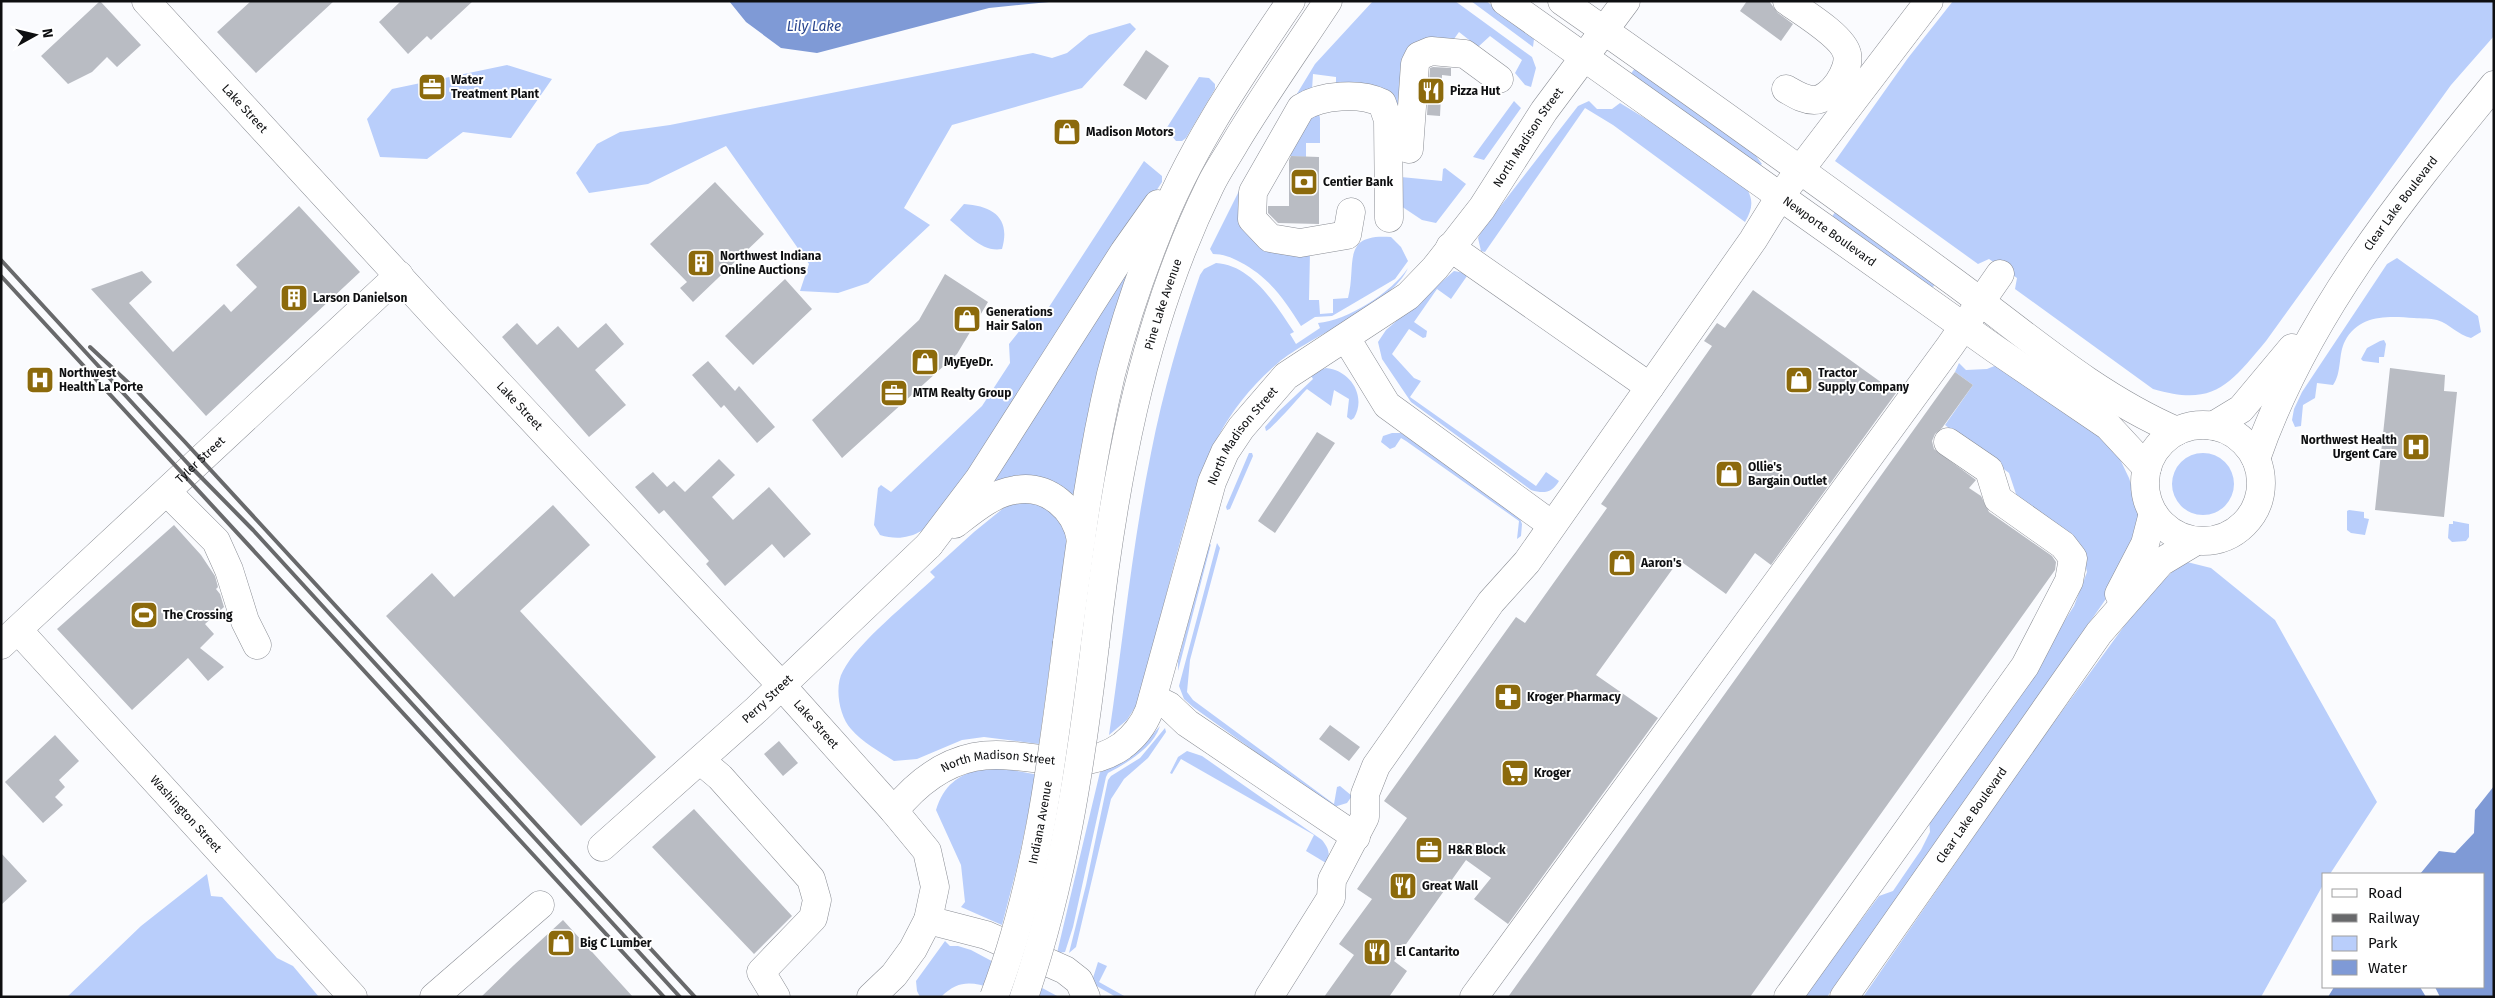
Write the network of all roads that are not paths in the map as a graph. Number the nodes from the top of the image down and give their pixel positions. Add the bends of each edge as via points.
1 (146, 1) edge
2 (1290, 1) edge
3 (1328, 1) edge
4 (1505, 1) edge
5 (1562, 1) edge
6 (1626, 1) edge
7 (1787, 1) edge
8 (1929, 1) edge
9 (1604, 33) junction
10 (1585, 58) junction
11 (1499, 79) dead end
12 (2494, 85) edge
13 (1795, 94) dead end
14 (1409, 149) dead end
15 (1194, 153) junction
16 (1799, 170) junction
17 (1780, 195) junction
18 (1351, 212) dead end
19 (1389, 218) dead end
20 (1450, 247) junction
21 (2000, 274) dead end
22 (399, 275) junction
23 (1980, 303) junction
24 (1964, 327) junction
25 (2315, 327) junction
26 (1346, 338) junction
27 (1650, 387) junction
28 (2213, 426) junction
29 (2177, 431) junction
30 (1948, 442) dead end
31 (2256, 459) junction
32 (2147, 468) junction
33 (167, 492) junction
34 (2153, 513) junction
35 (1552, 525) junction
36 (1081, 541) junction
37 (2196, 541) junction
38 (929, 545) junction
39 (2099, 633) junction
40 (9, 637) edge
41 (257, 645) dead end
42 (782, 686) junction
43 (1153, 698) junction
44 (701, 761) junction
45 (894, 811) junction
46 (1356, 837) junction
47 (602, 847) dead end
48 (540, 905) dead end
49 (928, 920) junction
50 (353, 997) edge
51 (434, 997) edge
52 (776, 997) edge
53 (871, 997) edge
54 (994, 997) edge
55 (1024, 997) edge
56 (1086, 997) edge
57 (1270, 997) edge
58 (1474, 997) edge
59 (1788, 997) edge
60 (1844, 997) edge

1 - 22 street, Lake Street
2 - 15 street
3 - 55 street, Pine Lake Avenue, bridge via 1245,126 1211,184 1159,312 1141,376 1105,562 1083,748 1066,844
4 - 10 street, Newporte Boulevard
5 - 9 street
6 - 9 street, North Madison Street
7 - 13 street via 1836,39 1847,54 1846,71 1830,93 1816,100
8 - 16 street
9 - 10 street, North Madison Street
9 - 16 street
10 - 17 street, Newporte Boulevard
10 - 20 street, North Madison Street via 1544,112 1482,208
11 - 14 street via 1465,54 1431,51 1418,56
12 - 25 street, Clear Lake Boulevard via 2380,228
15 - 36 street via 1157,233 1112,373
15 - 38 street via 1124,252 979,478
16 - 17 street
16 - 23 street
17 - 24 street, Newporte Boulevard
17 - 27 street via 1753,240
18 - 19 street via 1347,235 1300,243 1270,238 1252,219 1253,192 1300,108 1310,102 1369,97 1382,103 1388,120
20 - 26 street, North Madison Street via 1408,296
20 - 27 street
21 - 23 street
22 - 33 street, Tyler Street
22 - 42 street, Lake Street
23 - 24 street
23 - 29 street via 2117,401
24 - 32 street, Newporte Boulevard via 2108,426
24 - 58 street
25 - 28 street, Clear Lake Boulevard via 2293,347 2241,409
25 - 31 street, Clear Lake Boulevard via 2269,421
26 - 35 street via 1387,405
26 - 43 street, North Madison Street via 1300,364 1286,376 1241,428 1225,452 1201,517
27 - 35 street
28 - 29 street via 2194,425
28 - 31 street via 2238,437
29 - 32 street via 2158,446
30 - 59 street via 1989,470 1998,499 2063,545 2073,558 2069,581 2025,666
31 - 37 street via 2261,490 2248,519 2225,537
32 - 34 street via 2145,484
33 - 40 street, Tyler Street
33 - 41 street via 216,541
34 - 37 street via 2179,536
34 - 39 street, Clear Lake Boulevard via 2145,544
35 - 46 street via 1527,562 1491,602 1376,766 1365,794 1365,817
36 - 38 street via 1079,526 1069,510 1055,498 1036,490 1015,490 975,508
36 - 54 street, Indiana Avenue, bridge via 1044,811 1025,893
37 - 39 street, Clear Lake Boulevard via 2161,562
38 - 42 street, Perry Street
39 - 60 street, Clear Lake Boulevard
40 - 50 street, Washington Street
42 - 44 street, Perry Street
42 - 45 street, Lake Street
43 - 45 street, North Madison Street via 1138,733 1102,758 1089,761 975,756 947,765 928,777 911,790
43 - 46 street
44 - 47 street, Perry Street
44 - 52 street via 720,776 811,879 817,900 813,918 761,972
45 - 49 street, Lake Street via 926,851 935,886
46 - 57 street via 1332,880 1331,898
48 - 51 street
49 - 53 street, Lake Street via 894,976
49 - 56 street via 986,935 1065,970 1079,981

